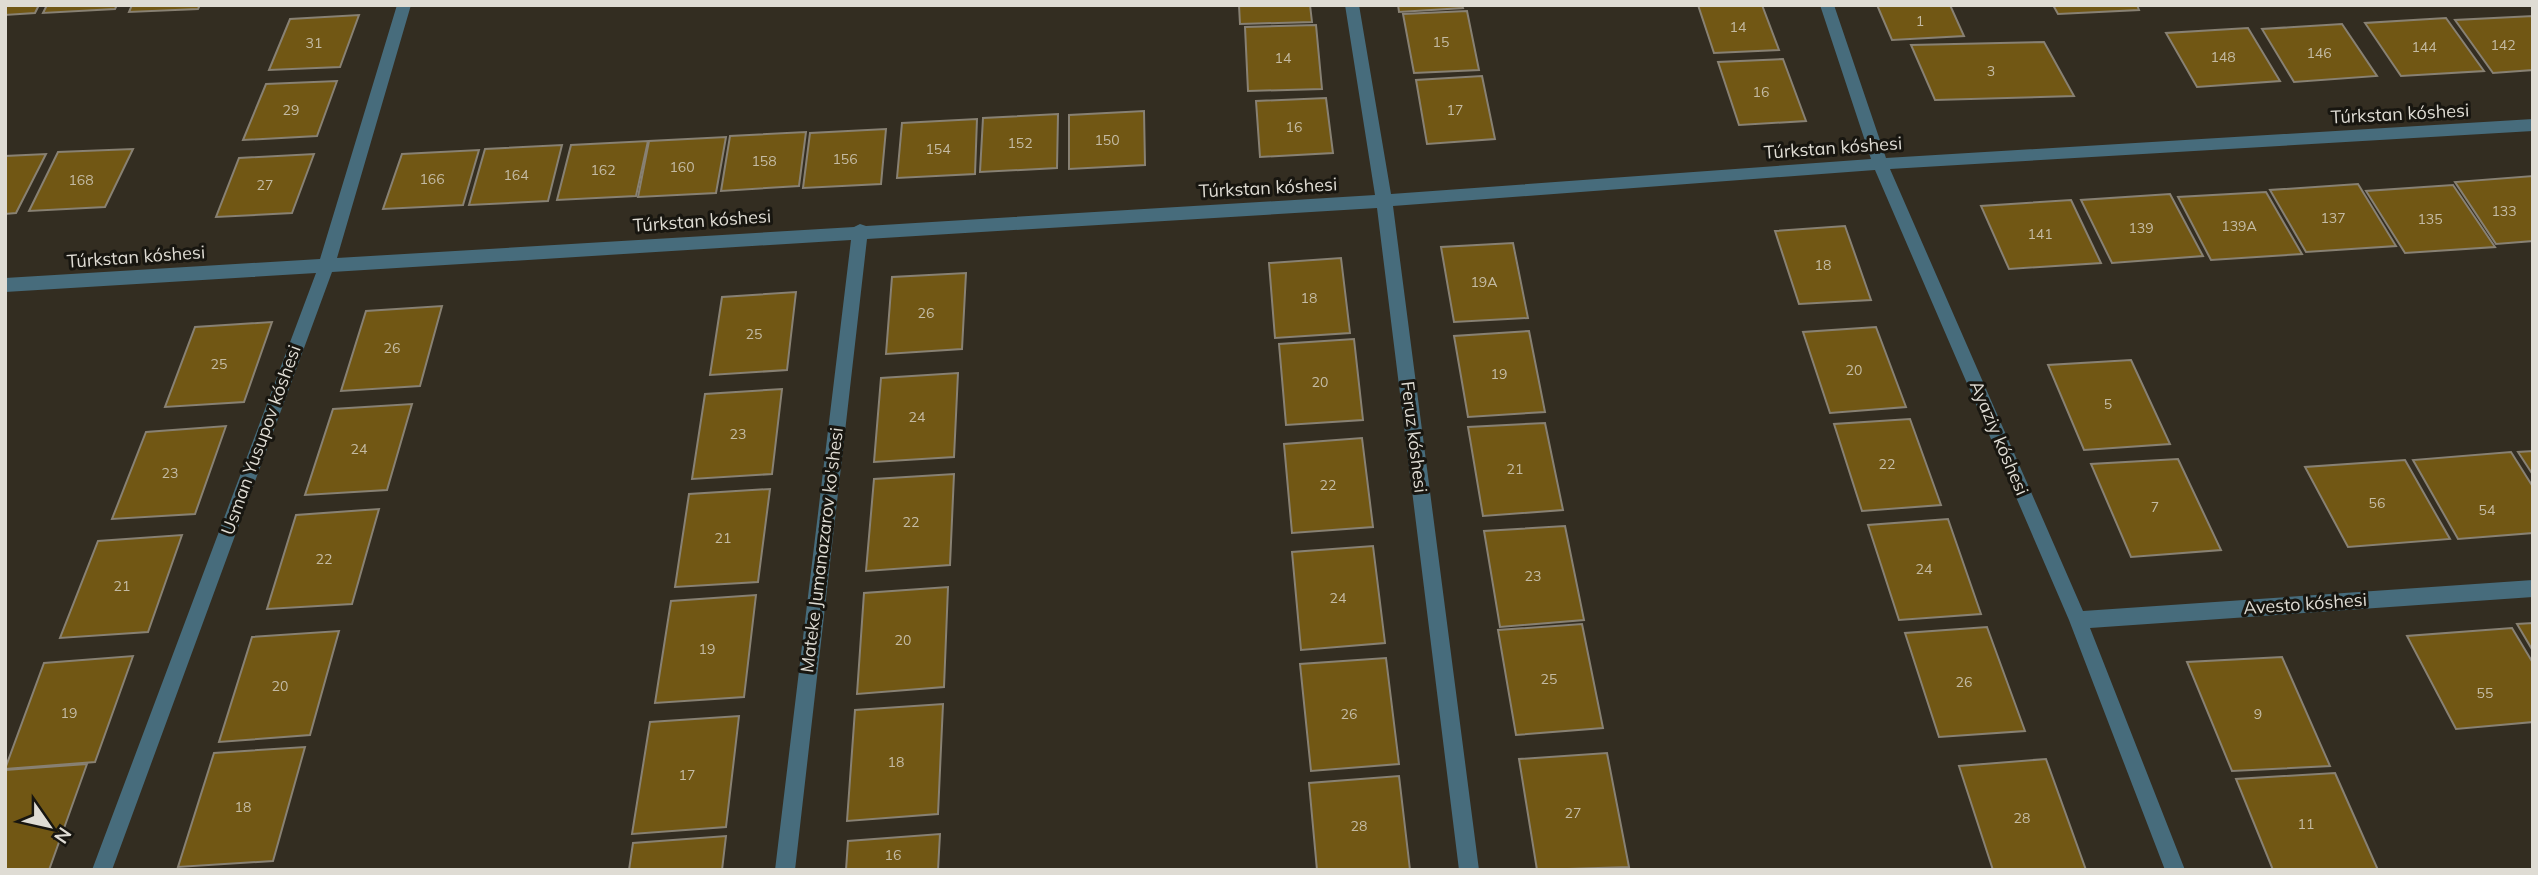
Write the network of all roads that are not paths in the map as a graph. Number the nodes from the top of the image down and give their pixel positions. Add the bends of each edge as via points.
1 (404, 5) edge
2 (1352, 5) edge
3 (1827, 5) edge
4 (2533, 125) edge
5 (1880, 164) junction
6 (1384, 201) junction
7 (860, 230) junction
8 (327, 264) junction
9 (5, 285) edge
10 (2533, 587) edge
11 (2078, 620) junction
12 (102, 870) edge
13 (785, 870) edge
14 (1469, 870) edge
15 (2175, 870) edge

1 - 8 street, Usman Yusupov kóshesi
2 - 6 street, Feruz kóshesi
3 - 5 street, Ayaziy kóshesi
4 - 5 street, Túrkstan kóshesi
5 - 6 street, Túrkstan kóshesi
5 - 11 street, Ayaziy kóshesi
6 - 7 street, Túrkstan kóshesi
6 - 14 street, Feruz kóshesi
7 - 8 street, Túrkstan kóshesi
7 - 13 street, Mateke Jumanazarov ko'shesi
8 - 9 street, Túrkstan kóshesi
8 - 12 street, Usman Yusupov kóshesi
10 - 11 street, Avesto kóshesi
11 - 15 street, Ayaziy kóshesi

